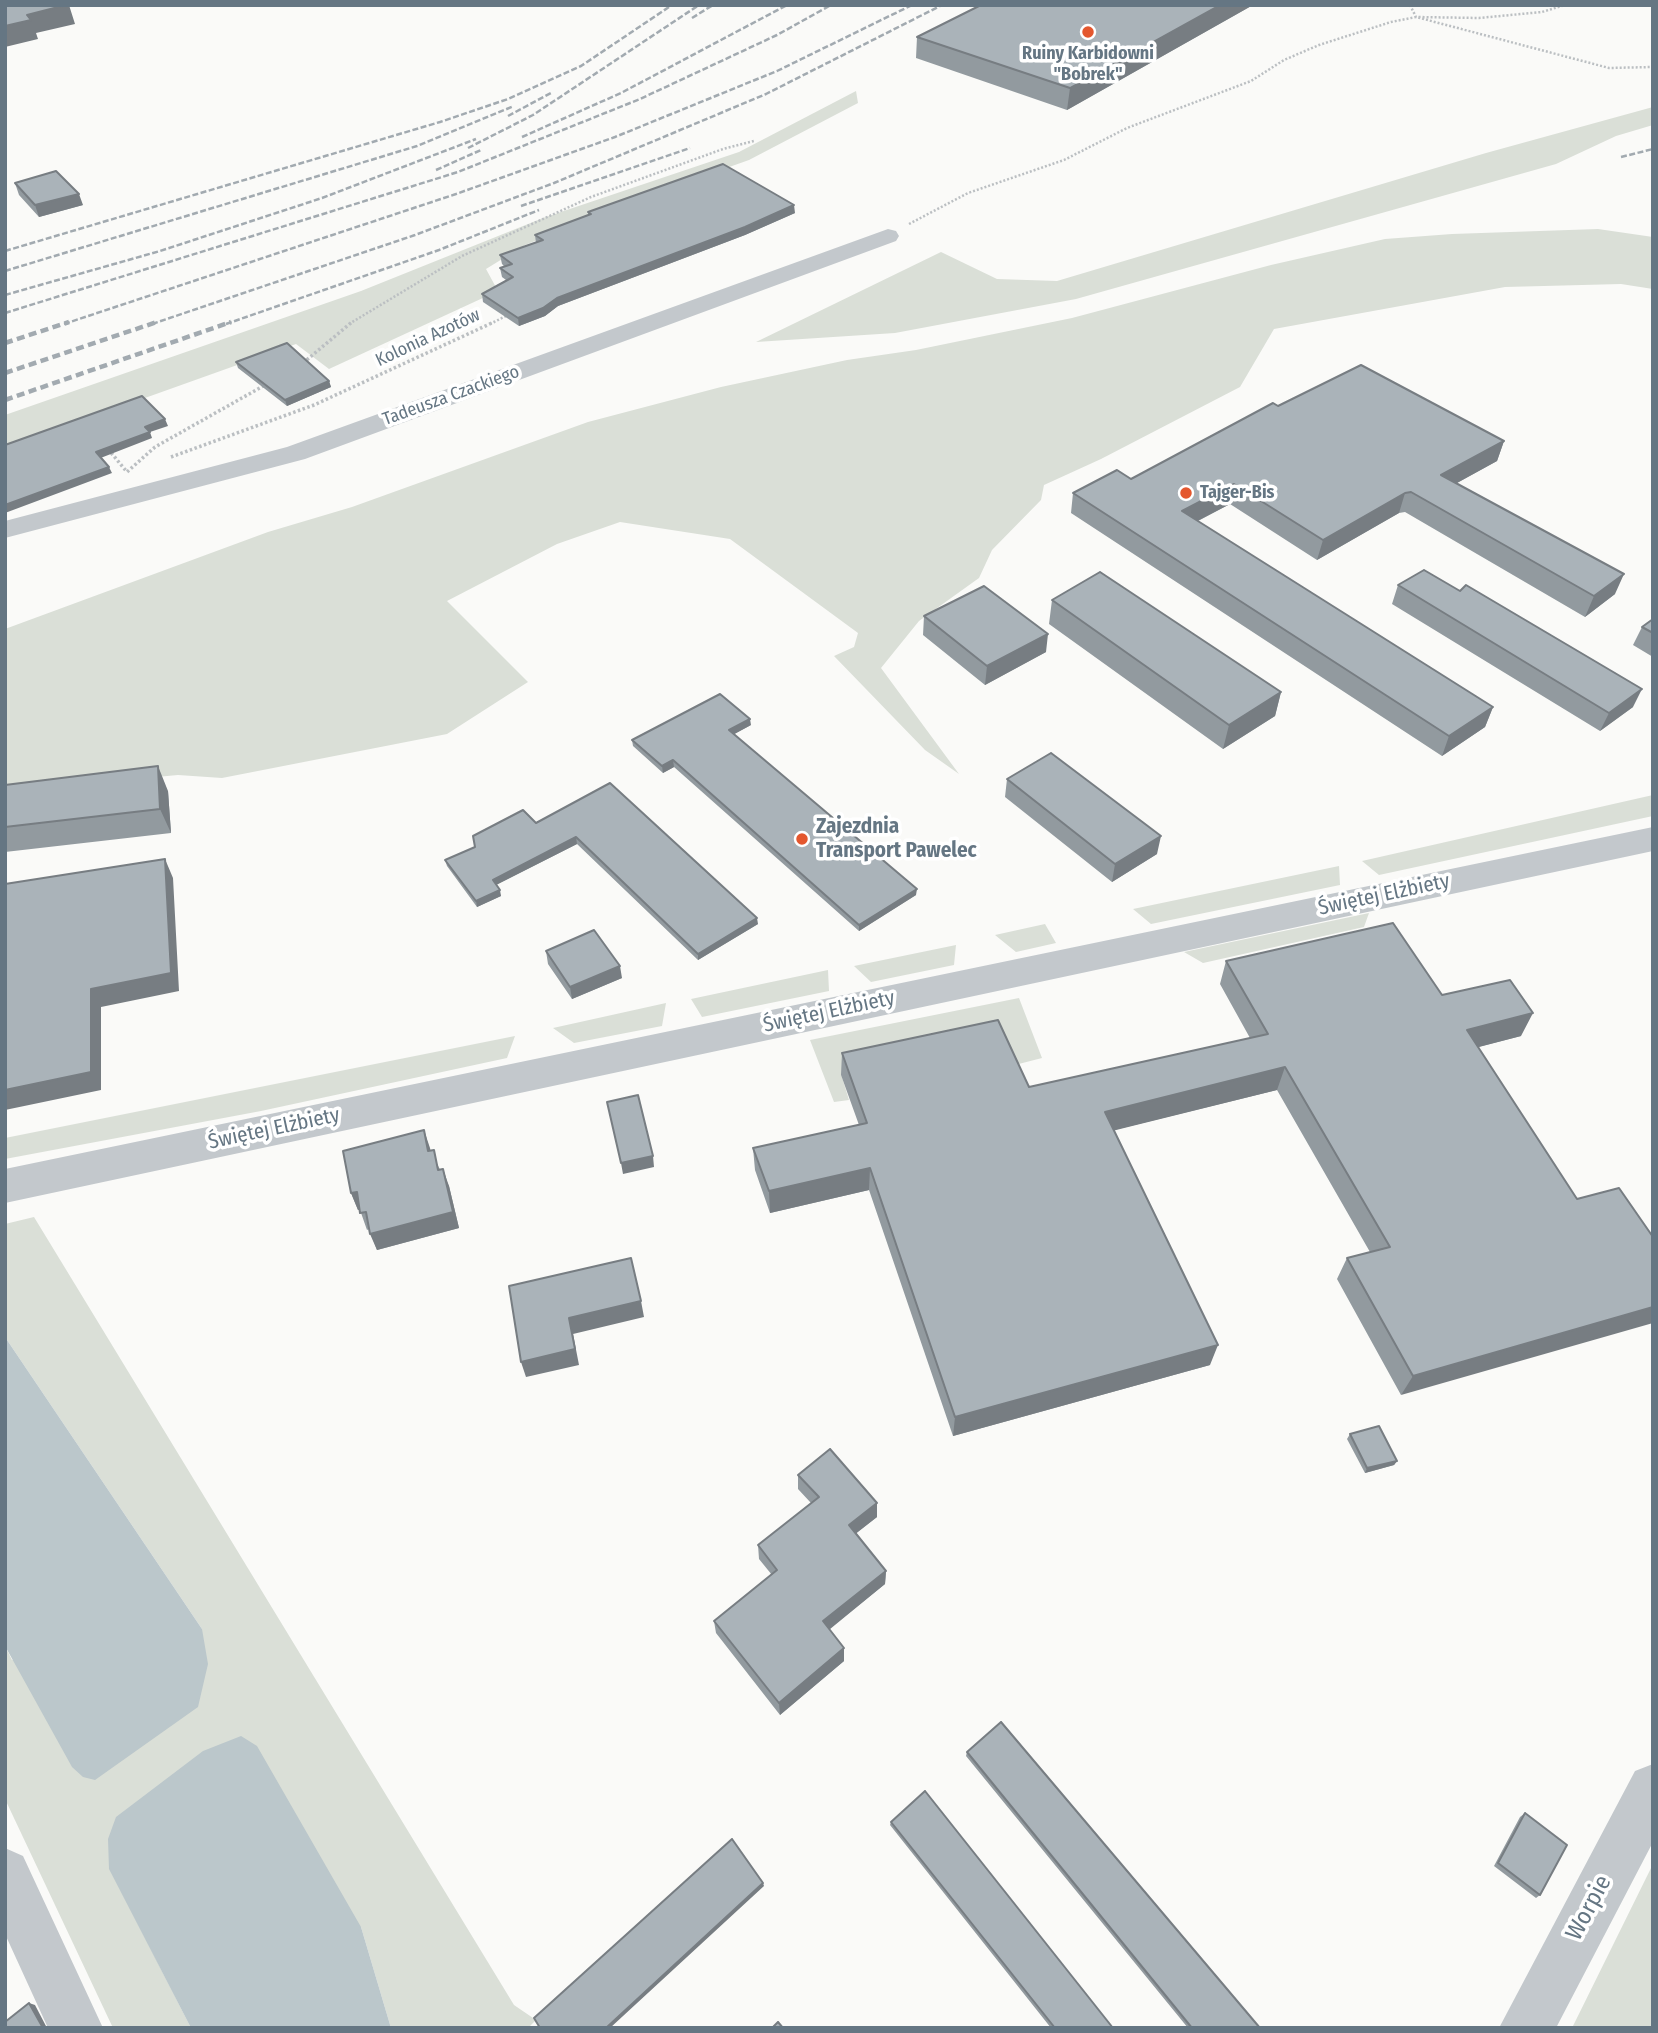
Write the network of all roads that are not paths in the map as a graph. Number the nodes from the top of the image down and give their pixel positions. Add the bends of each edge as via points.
1 (888, 236) road end
2 (5, 530) edge
3 (1653, 839) edge
4 (5, 1186) edge
5 (1653, 1789) edge
6 (5, 1874) edge
7 (76, 2028) edge
8 (1526, 2028) edge

1 - 2 street, Tadeusza Czackiego via 296,453
3 - 4 street, Świętej Elżbiety
5 - 8 street, Worpie
6 - 7 street

